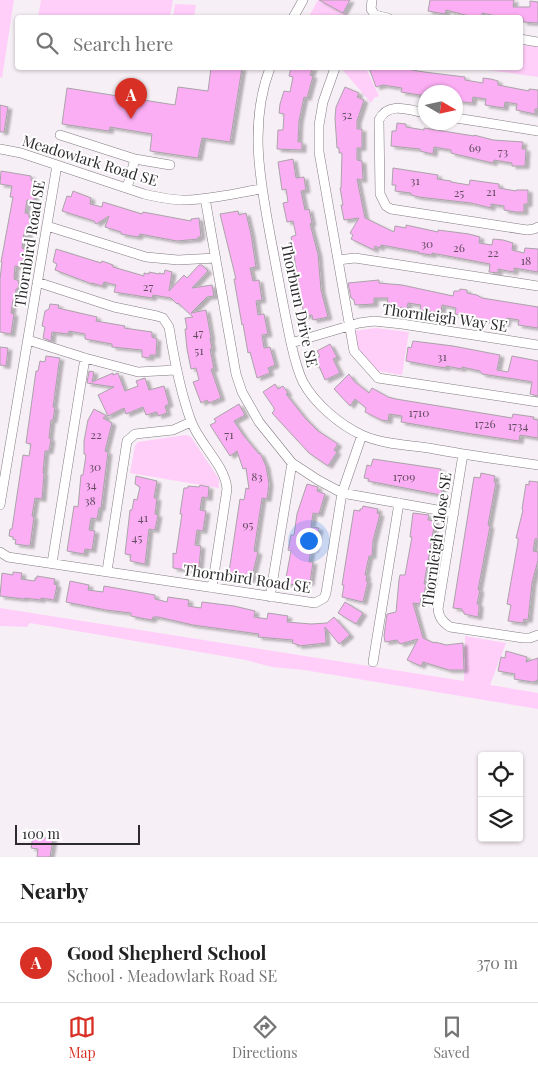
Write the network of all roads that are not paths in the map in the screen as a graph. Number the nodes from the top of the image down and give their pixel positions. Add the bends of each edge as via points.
1 (303, 0) edge
2 (372, 0) edge
3 (295, 15) edge
4 (375, 15) edge
5 (523, 40) edge
6 (538, 42) edge
7 (269, 70) edge
8 (334, 70) edge
9 (418, 112) edge
10 (463, 119) edge
11 (538, 131) edge
12 (60, 135) dead end
13 (0, 149) edge
14 (135, 159) junction
15 (57, 165) junction
16 (170, 165) dead end
17 (127, 188) junction
18 (261, 189) junction
19 (204, 198) junction
20 (47, 226) junction
21 (538, 227) edge
22 (216, 258) junction
23 (338, 260) junction
24 (37, 282) junction
25 (538, 286) edge
26 (349, 326) junction
27 (28, 340) junction
28 (290, 342) junction
29 (538, 345) edge
30 (85, 358) junction
31 (176, 370) junction
32 (538, 402) edge
33 (191, 422) junction
34 (362, 435) junction
35 (463, 454) junction
36 (292, 463) junction
37 (538, 465) edge
38 (342, 493) junction
39 (399, 503) junction
40 (0, 505) edge
41 (454, 513) junction
42 (0, 552) edge
43 (52, 563) junction
44 (107, 571) junction
45 (212, 588) junction
46 (270, 597) junction
47 (538, 635) edge
48 (373, 662) dead end

1 - 3 street
2 - 4 street via 371,9
5 - 6 street
7 - 18 street, Thorburn Drive SE via 263,93 257,145
8 - 23 street via 323,102 319,152
9 - 21 street via 391,108 379,120 380,194 386,206 527,230
10 - 11 street
12 - 14 street
13 - 15 street, Meadowlark Road SE
14 - 16 street
14 - 17 street
15 - 17 street, Meadowlark Road SE
15 - 20 street, Thornbird Road SE
17 - 19 street, Meadowlark Road SE via 164,198
18 - 19 street, Meadowlark Road SE
18 - 28 street, Thorburn Drive SE
19 - 22 street
20 - 22 street via 146,257 178,260
20 - 24 street, Thornbird Road SE
22 - 36 street via 242,392 259,422
23 - 25 street via 355,258
23 - 26 street
24 - 27 street, Thornbird Road SE
24 - 31 street via 114,307 163,318 169,327
26 - 28 street, Thornleigh Way SE
26 - 29 street, Thornleigh Way SE via 388,322
26 - 32 street via 354,352 378,378
27 - 30 street
27 - 40 street, Thornbird Road SE
28 - 34 street, Thorburn Drive SE via 303,382 312,395 347,427
30 - 31 street via 138,372
30 - 43 street
31 - 33 street
33 - 44 street via 173,430 135,434 126,442
33 - 45 street via 222,472 227,489
34 - 35 street, Thorburn Drive SE
34 - 38 street, Thornbird Road SE
35 - 37 street, Thorburn Drive SE
35 - 41 street, Thornleigh Close SE
36 - 38 street
36 - 46 street
38 - 39 street
38 - 46 street, Thornbird Road SE via 324,598 310,603
39 - 41 street
39 - 48 street
41 - 47 street, Thornleigh Close SE via 438,609 441,620 450,627 523,638
42 - 43 street, Thornbird Road SE via 8,557
43 - 44 street, Thornbird Road SE
44 - 45 street, Thornbird Road SE
45 - 46 street, Thornbird Road SE

